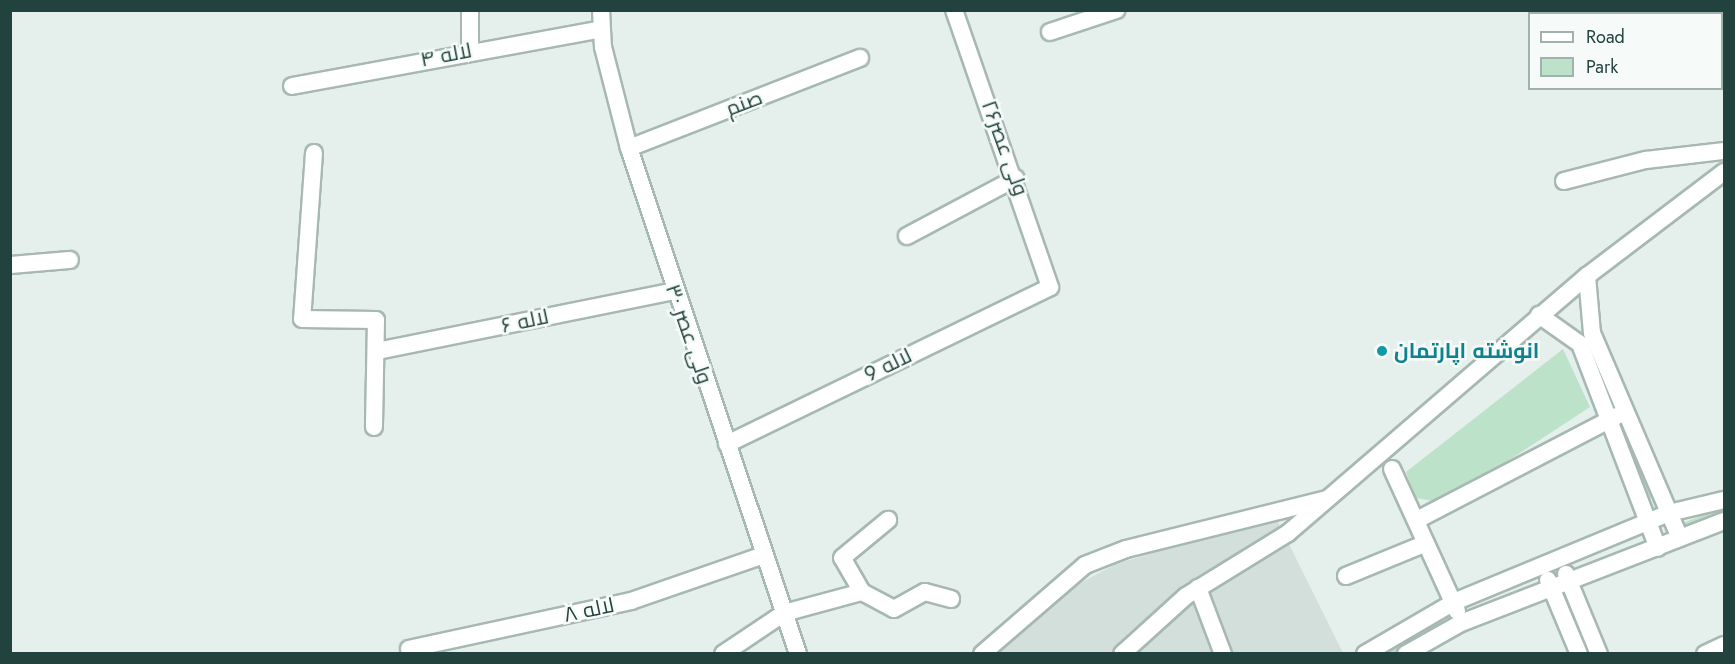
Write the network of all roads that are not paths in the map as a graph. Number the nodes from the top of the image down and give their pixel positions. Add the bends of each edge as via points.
1 (470, 10) edge
2 (600, 10) edge
3 (954, 10) edge
4 (1116, 10) edge
5 (602, 29) junction
6 (1050, 32) dead end
7 (470, 50) junction
8 (860, 58) dead end
9 (292, 86) dead end
10 (628, 148) junction
11 (1725, 151) edge
12 (314, 153) dead end
13 (1725, 172) edge
14 (1016, 178) junction
15 (1564, 181) dead end
16 (907, 236) dead end
17 (70, 260) dead end
18 (10, 266) edge
19 (1587, 276) junction
20 (1050, 287) joint
21 (674, 291) junction
22 (1539, 315) junction
23 (377, 351) junction
24 (1626, 412) junction
25 (1609, 420) junction
26 (374, 427) dead end
27 (727, 444) junction
28 (1392, 469) dead end
29 (1330, 498) junction
30 (1725, 500) edge
31 (1669, 513) junction
32 (888, 520) dead end
33 (1417, 520) junction
34 (1725, 521) edge
35 (1651, 522) junction
36 (1680, 538) junction
37 (1424, 544) junction
38 (1658, 548) junction
39 (764, 555) junction
40 (1559, 560) junction
41 (1542, 567) junction
42 (1346, 576) dead end
43 (1570, 583) junction
44 (1198, 588) junction
45 (1552, 589) junction
46 (862, 592) junction
47 (951, 599) dead end
48 (1454, 602) junction
49 (784, 613) junction
50 (1461, 623) junction
51 (1725, 645) edge
52 (409, 649) dead end
53 (723, 654) edge
54 (798, 654) edge
55 (982, 654) edge
56 (1122, 654) edge
57 (1223, 654) edge
58 (1365, 654) edge
59 (1406, 654) edge
60 (1579, 654) edge
61 (1599, 654) edge
62 (1705, 654) edge

1 - 7 street
2 - 5 street, ولی عصر ۳۰
3 - 14 street, ولی عصر۲۶
4 - 6 street
5 - 7 street, لاله ۴
5 - 10 street, ولی عصر ۳۰
7 - 9 street, لاله ۴
8 - 10 street, صنم
10 - 21 street, ولی عصر ۳۰
11 - 15 street via 1646,160
12 - 23 street via 302,319 376,320
13 - 19 street via 1681,200
14 - 16 street
14 - 20 street, ولی عصر۲۶
17 - 18 street
19 - 22 street
19 - 24 street via 1592,333
20 - 27 street, لاله 9
21 - 23 street, لاله ۶
21 - 27 street, ولی عصر ۳۰
22 - 25 street via 1580,344
22 - 29 street
23 - 26 street
24 - 25 street
24 - 31 street
25 - 33 street
25 - 35 street
27 - 39 street, ولی عصر ۳۰
28 - 33 street
29 - 44 street via 1288,533
29 - 55 street via 1126,549 1085,565
30 - 31 street
31 - 35 street
31 - 36 street
32 - 46 street via 842,558
33 - 37 street
34 - 36 street
35 - 38 street
35 - 40 street
36 - 38 street
37 - 42 street
37 - 48 street
38 - 43 street
39 - 49 street, ولی عصر ۳۰
39 - 52 street, لاله ۸ via 631,601
40 - 41 street
40 - 43 street
41 - 45 street
41 - 48 street
43 - 45 street
43 - 61 street
44 - 56 street
44 - 57 street
45 - 50 street
45 - 60 street
46 - 47 street via 894,609 925,592
46 - 49 street
48 - 50 street
48 - 58 street
49 - 53 street
49 - 54 street, ولی عصر ۳۰
50 - 59 street
51 - 62 street

